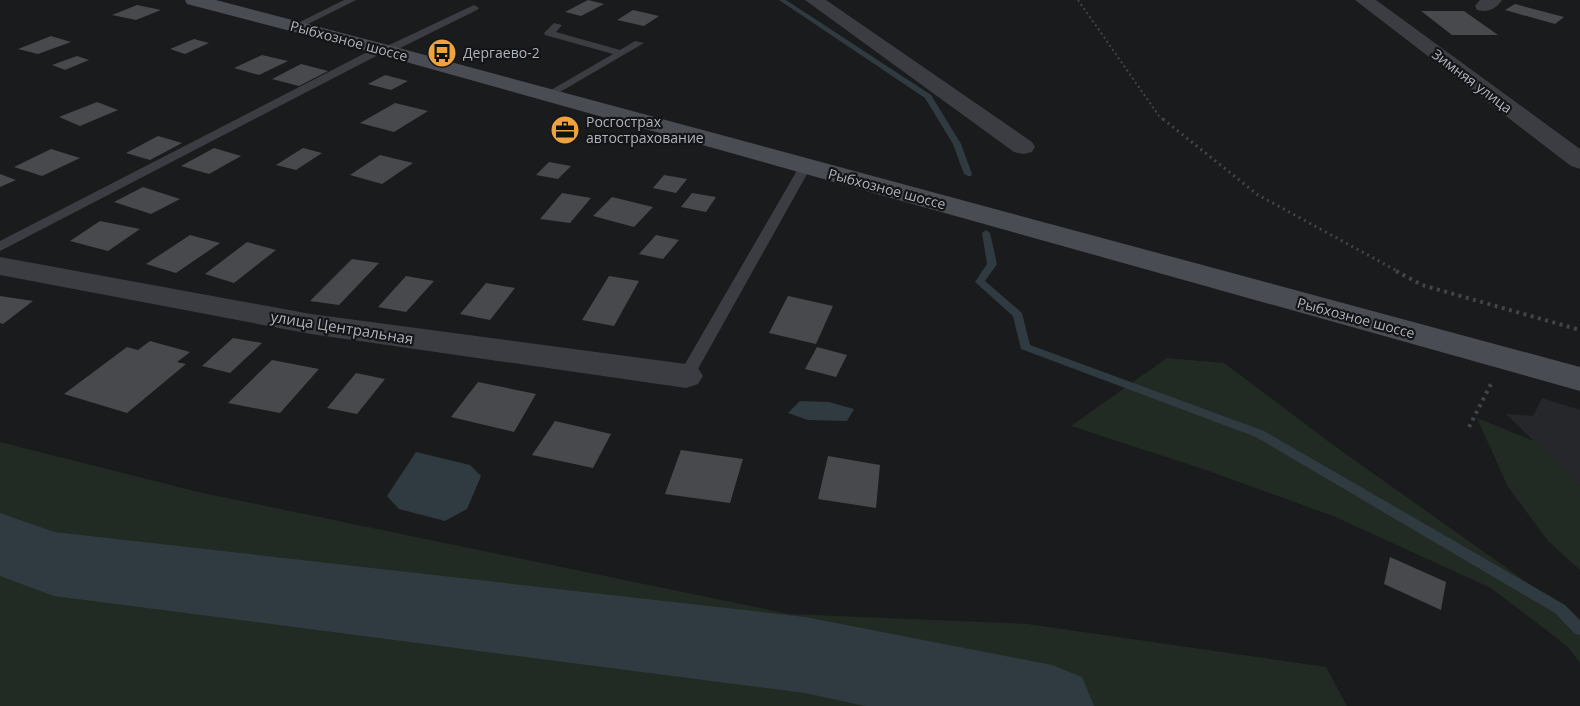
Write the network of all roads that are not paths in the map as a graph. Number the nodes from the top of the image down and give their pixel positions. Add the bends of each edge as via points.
1 (194, 0) edge
2 (351, 0) edge
3 (814, 0) edge
4 (1364, 0) edge
5 (474, 8) dead end
6 (299, 25) dead end
7 (557, 25) dead end
8 (605, 35) dead end
9 (639, 43) dead end
10 (589, 44) junction
11 (384, 50) junction
12 (621, 53) junction
13 (548, 96) junction
14 (1023, 147) dead end
15 (1580, 161) edge
16 (805, 167) junction
17 (0, 247) edge
18 (0, 266) edge
19 (686, 376) joint
20 (1580, 379) edge

1 - 11 main road, Рыбхозное шоссе
2 - 6 lane
3 - 14 street
4 - 15 street, Зимняя улица
5 - 11 lane
7 - 10 lane via 549,33
8 - 10 lane
9 - 12 lane
10 - 12 lane
11 - 13 main road, Рыбхозное шоссе
11 - 17 lane
12 - 13 lane
13 - 16 main road, Рыбхозное шоссе
16 - 19 lane
16 - 20 main road, Рыбхозное шоссе
18 - 19 street, улица Центральная via 310,324

